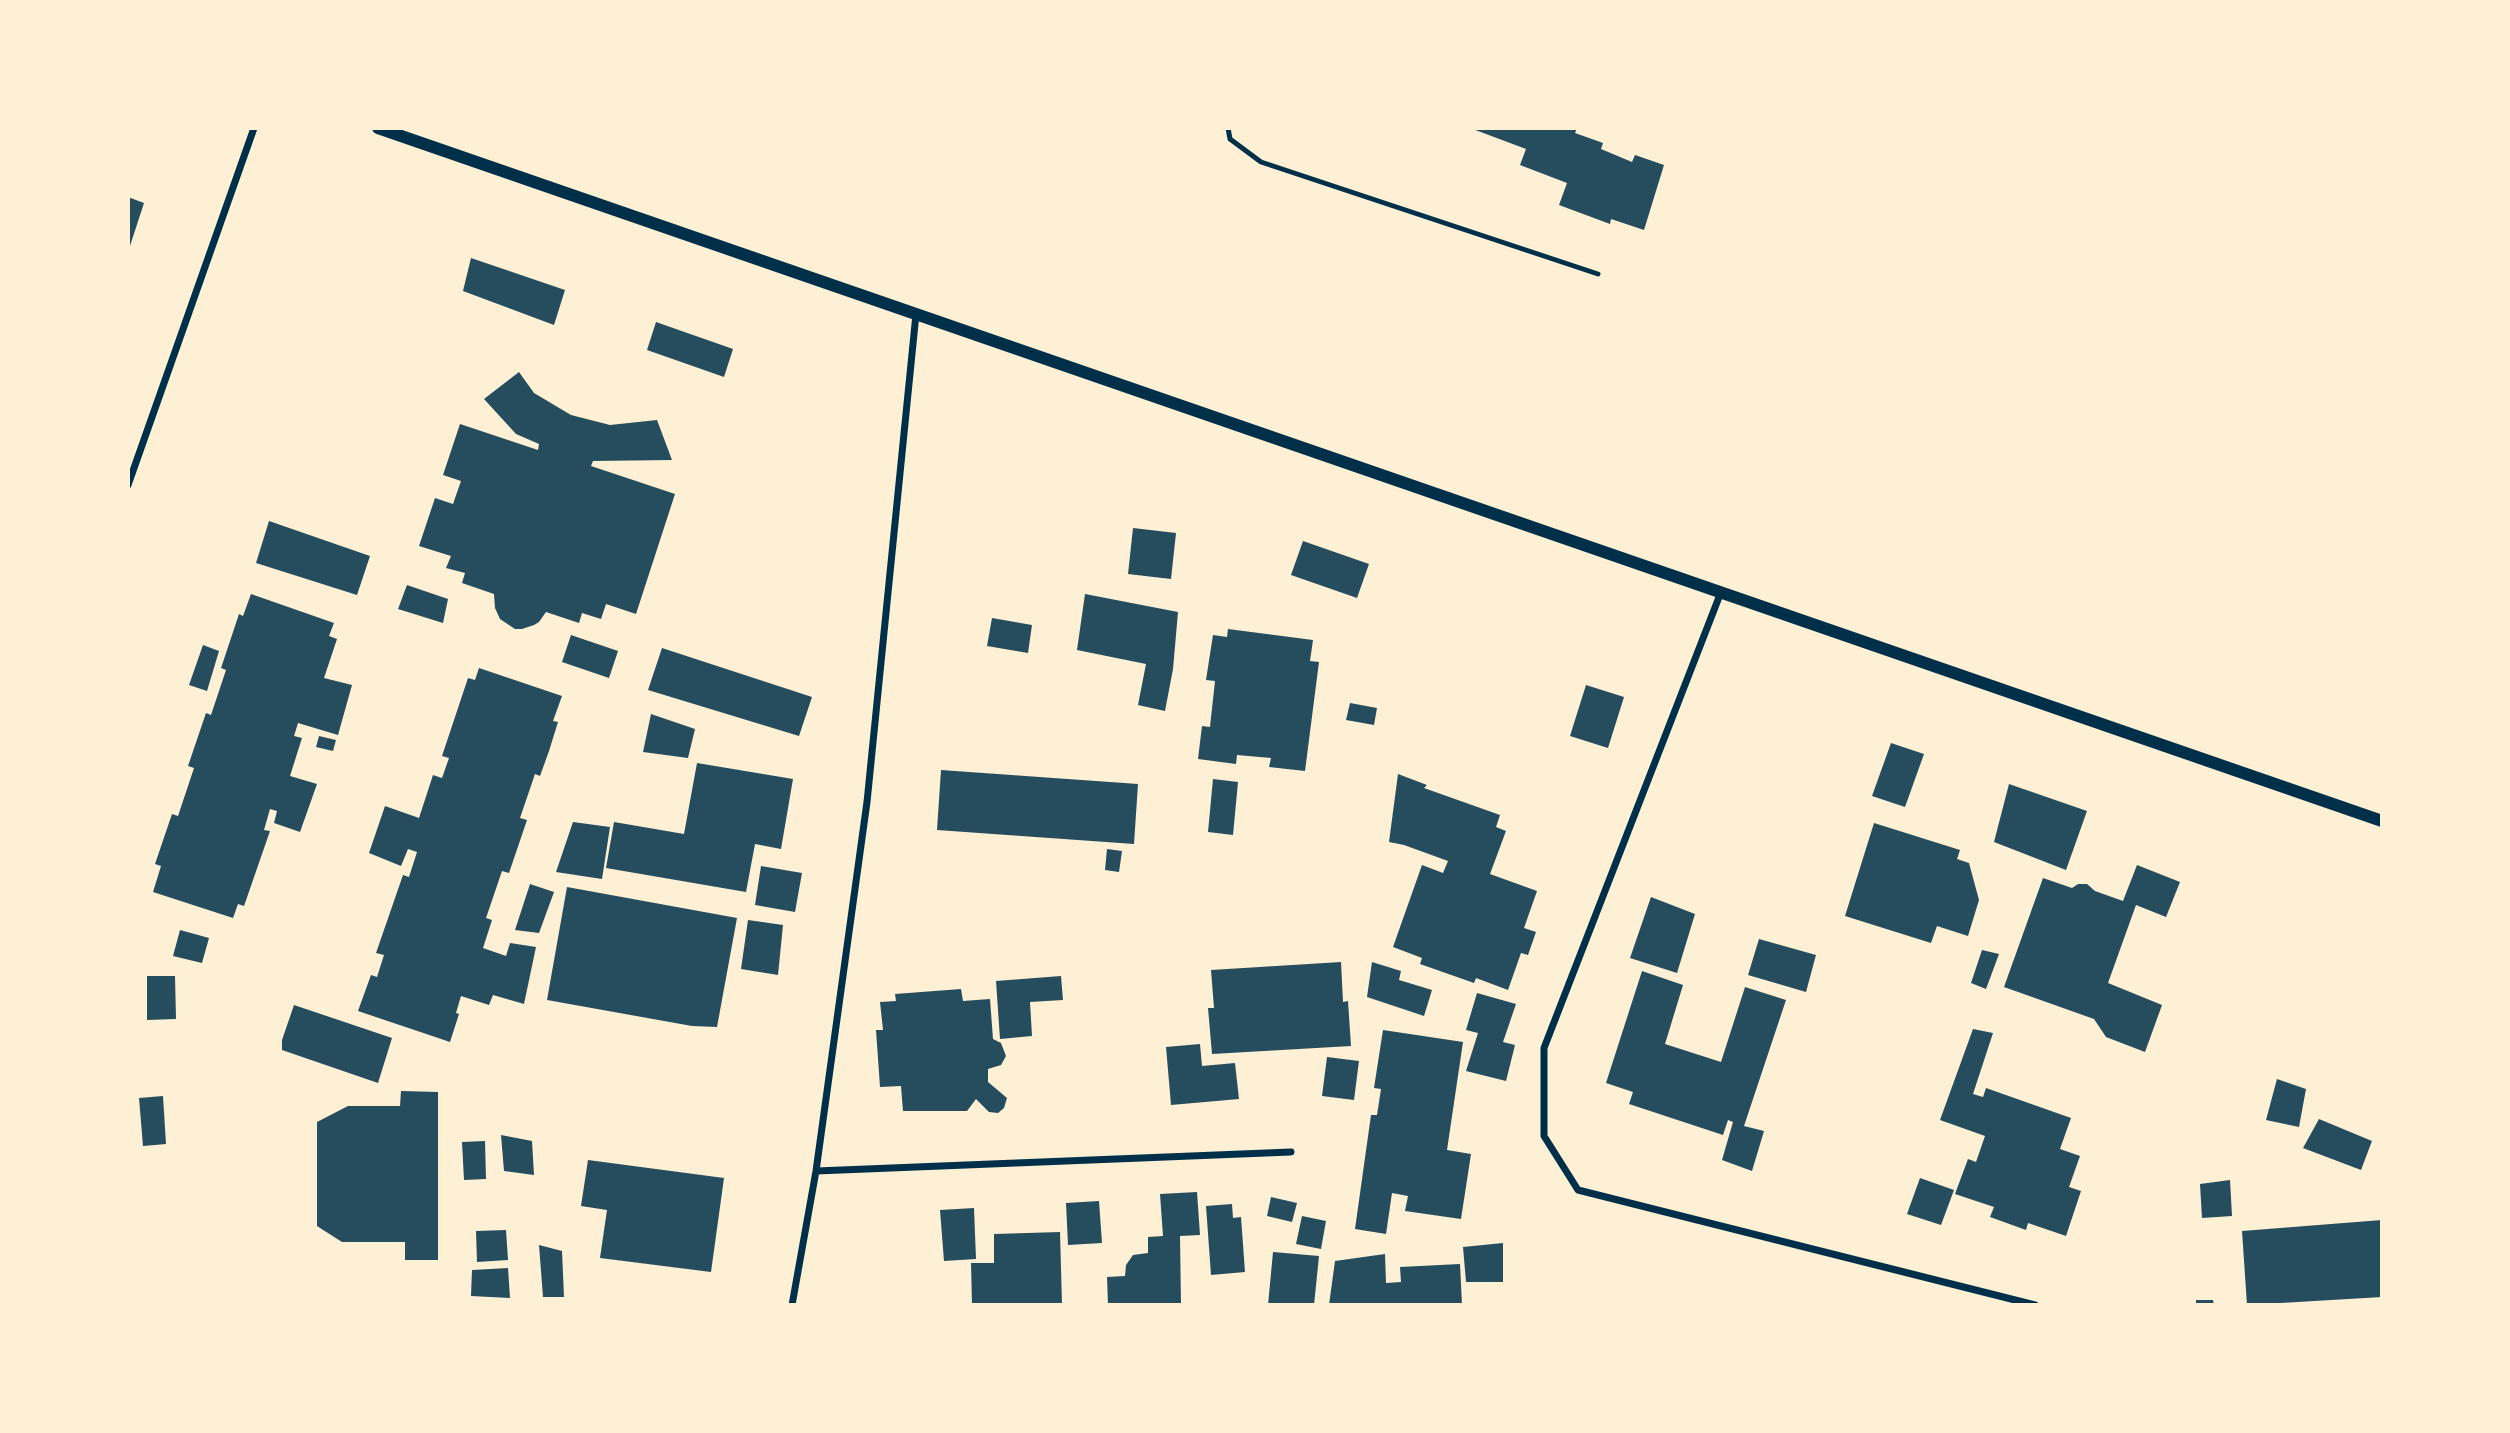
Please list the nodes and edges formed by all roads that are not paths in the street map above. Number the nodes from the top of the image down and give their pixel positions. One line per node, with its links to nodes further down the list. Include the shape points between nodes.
1 (254, 128): 6 (street)
2 (378, 128): 5 (street)
3 (1228, 128): 4 (lane, via 1230,139 1261,162)
4 (1598, 274)
5 (916, 314): 7 (street); 10 (street, via 867,802)
6 (128, 485)
7 (1721, 592): 8 (street); 12 (street, via 1544,1048 1544,1136 1578,1190)
8 (2382, 821)
9 (1291, 1152): 10 (street)
10 (816, 1171): 11 (street)
11 (792, 1305)
12 (2035, 1305)

